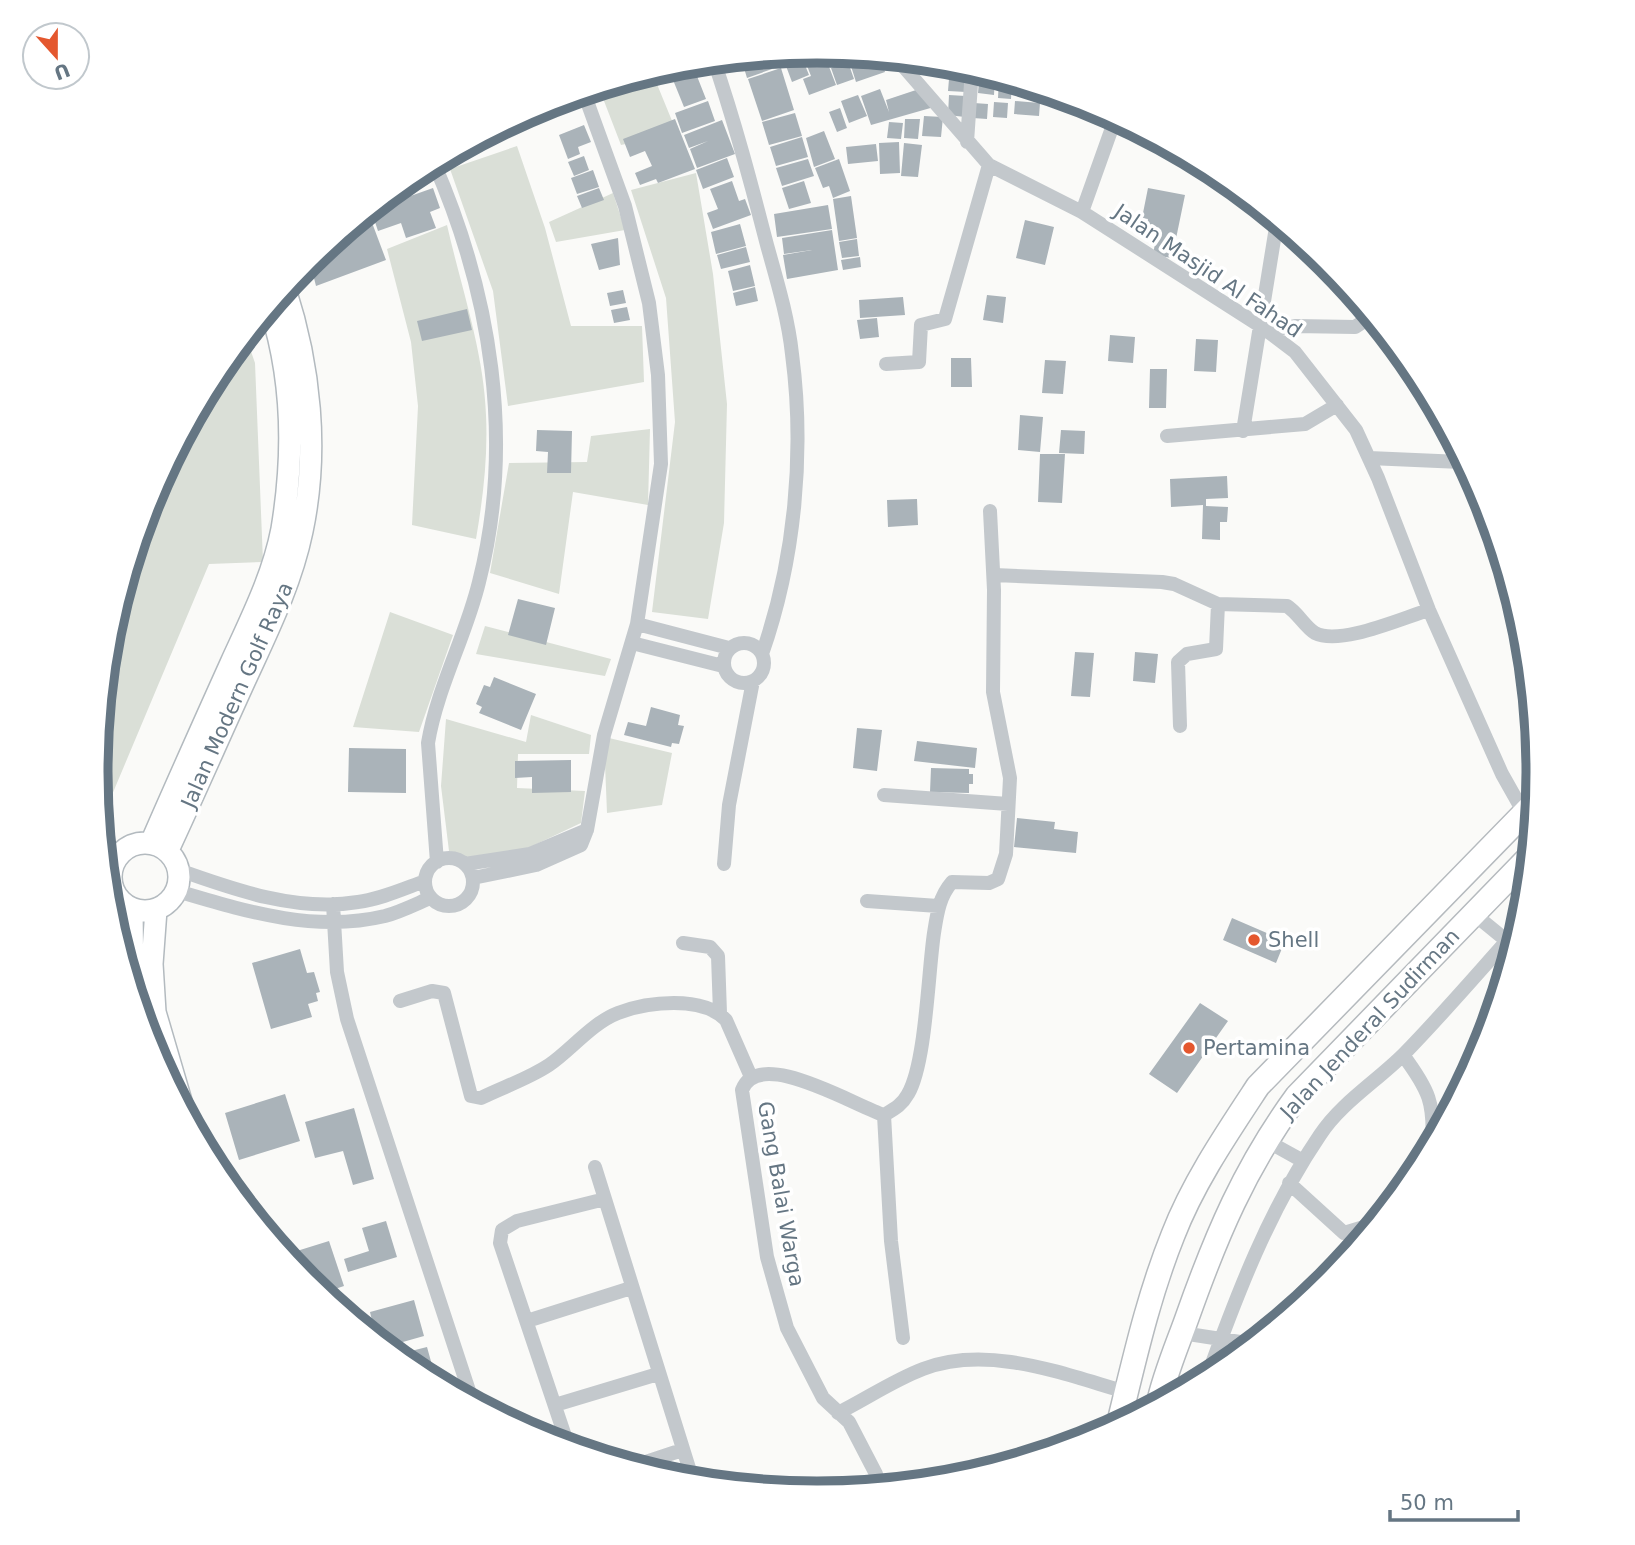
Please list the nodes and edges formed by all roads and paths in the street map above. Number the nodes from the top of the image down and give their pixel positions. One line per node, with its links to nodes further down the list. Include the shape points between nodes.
1 (905, 69): 6 (street, Jalan Masjid Al Fahad)
2 (717, 70): 28 (street, via 781,297 795,379 792,526 785,571)
3 (971, 80): 6 (street)
4 (588, 102): 25 (street, via 632,229 649,303 658,375 661,464)
5 (1112, 127): 9 (street)
6 (967, 142): 7 (street, Jalan Masjid Al Fahad)
7 (989, 165): 9 (street, Jalan Masjid Al Fahad); 15 (street, via 945,320 920,324 918,363)
8 (439, 173): 39 (street, via 459,220 480,292 496,439 493,502 480,578 428,743)
9 (1082, 212): 14 (street, Jalan Masjid Al Fahad)
10 (1277, 232): 14 (street)
11 (289, 300): 37 (street, Jalan Modern Golf Raya, via 309,394 310,467 302,531 286,592)
12 (274, 318): 37 (street, Jalan Modern Golf Raya, via 288,397 289,467 282,530 267,584)
13 (1364, 321): 14 (street, via 1355,327)
14 (1265, 329): 16 (street, Jalan Masjid Al Fahad, via 1295,352); 17 (street)
15 (886, 364)
16 (1337, 405): 17 (street, via 1305,424); 19 (street, Jalan Masjid Al Fahad)
17 (1243, 431): 18 (street)
18 (1167, 436)
19 (1369, 458): 20 (street); 24 (street, Jalan Masjid Al Fahad)
20 (1455, 462)
21 (990, 511): 22 (street)
22 (994, 575): 23 (street, via 1162,582); 34 (street, via 993,692 1010,778)
23 (1218, 604): 24 (street, via 1287,606 1313,632 1327,636 1353,634); 31 (street, via 1216,649 1187,654 1178,662)
24 (1429, 610): 33 (street, Jalan Masjid Al Fahad, via 1502,774)
25 (637, 624): 26 (street); 27 (street)
26 (632, 643): 29 (street); 36 (street, via 604,735)
27 (729, 648): 28 (street, via 747,642); 29 (street)
28 (762, 653): 30 (street, via 763,669)
29 (723, 666): 30 (street, via 735,681)
30 (753, 681): 41 (street, via 729,805)
31 (1180, 726)
32 (884, 795): 34 (street)
33 (1526, 802)
34 (1009, 804): 50 (street, via 1006,854 998,879 952,883)
35 (1525, 812): 81 (main road, Jalan Jenderal Sudirman, via 1258,1086 1223,1139 1174,1233 1144,1317)
36 (587, 830): 40 (street, via 530,854); 43 (street, via 581,845 536,865)
37 (159, 847): 38 (street, via 135,844); 45 (street)
38 (114, 860)
39 (437, 862): 40 (street, via 446,858); 44 (street)
40 (465, 864): 43 (street)
41 (724, 864)
42 (1521, 865): 53 (main road, Jalan Jenderal Sudirman)
43 (473, 878): 46 (street, via 470,895 455,906 437,904)
44 (425, 880): 46 (street); 49 (street, via 381,897)
45 (178, 881): 49 (street, via 298,903); 52 (street, via 164,907); 54 (street, via 243,910)
46 (430, 898): 54 (street, via 387,915)
47 (120, 901): 51 (street)
48 (867, 901): 50 (street)
49 (333, 904): 54 (street)
50 (938, 906): 65 (street, via 917,1073 900,1105)
51 (132, 910): 52 (street); 58 (street)
52 (156, 910): 62 (street, via 155,1012)
53 (1474, 914): 55 (street); 66 (main road, Jalan Jenderal Sudirman, via 1297,1097)
54 (333, 924): 80 (street, via 347,1019)
55 (1507, 941)
56 (1506, 942): 61 (street)
57 (683, 943): 60 (street, via 710,947 718,956)
58 (133, 958)
59 (400, 1001): 60 (street, via 432,991 444,993 471,1096 481,1098 548,1066 616,1013 655,1004 688,1004)
60 (720, 1013): 63 (street)
61 (1403, 1055): 64 (street); 67 (street, via 1335,1116)
62 (169, 1059)
63 (751, 1077): 65 (street, Gang Balai Warga, via 797,1077); 84 (street, Gang Balai Warga, via 741,1090 741,1103 767,1257 787,1328 823,1398)
64 (1440, 1113)
65 (884, 1115): 75 (street, via 891,1241)
66 (1265, 1140): 67 (street); 74 (main road, Jalan Jenderal Sudirman, via 1218,1234)
67 (1303, 1161): 69 (street)
68 (595, 1167): 70 (street)
69 (1289, 1183): 71 (street, via 1345,1233); 76 (street)
70 (605, 1199): 72 (street); 73 (street, via 517,1221 502,1230 500,1243)
71 (1361, 1228)
72 (631, 1288): 73 (street); 79 (street)
73 (527, 1321): 83 (street)
74 (1182, 1333): 76 (street); 82 (main road, Jalan Jenderal Sudirman)
75 (903, 1338)
76 (1220, 1339): 77 (street); 78 (street)
77 (1239, 1342)
78 (1212, 1362)
79 (658, 1374): 83 (street); 87 (street)
80 (469, 1390)
81 (1126, 1392): 84 (street, via 981,1357 924,1368); 85 (main road, Jalan Jenderal Sudirman)
82 (1162, 1392)
83 (555, 1405): 86 (street)
84 (838, 1413): 90 (street, Gang Balai Warga, via 849,1422)
85 (1121, 1414)
86 (565, 1435)
87 (682, 1450): 88 (street); 89 (street)
88 (647, 1461)
89 (689, 1468)
90 (876, 1479)

